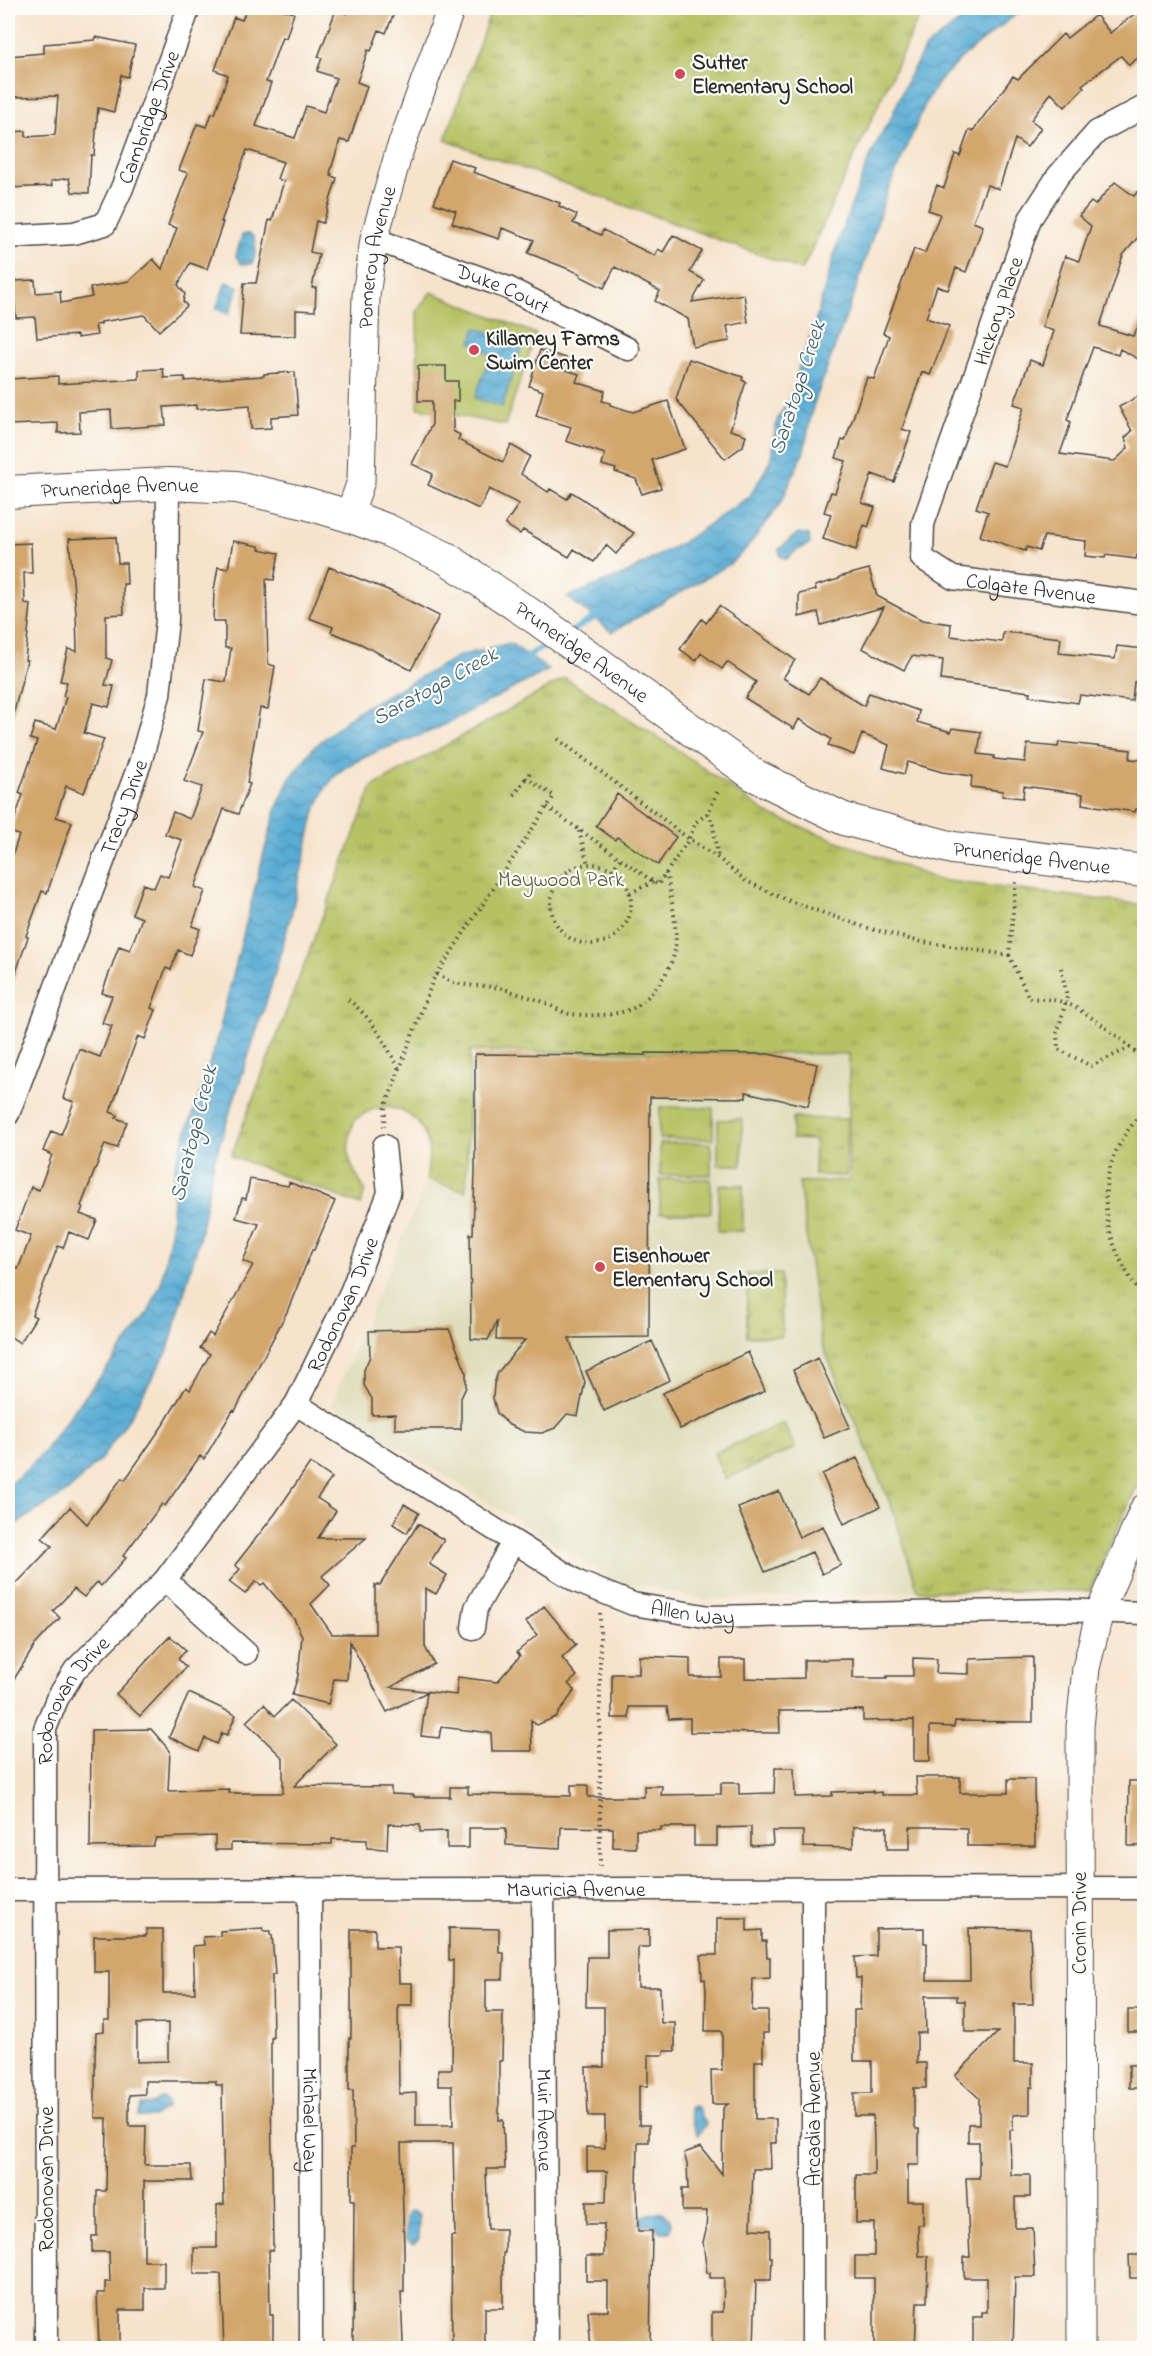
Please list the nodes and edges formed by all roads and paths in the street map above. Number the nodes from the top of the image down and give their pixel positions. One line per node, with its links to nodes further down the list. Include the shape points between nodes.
1 (189, 8): 4 (street, Cambridge Drive, via 105,224 74,232)
2 (451, 8): 5 (street, Pomeroy Avenue, via 399,152)
3 (1144, 107): 10 (street, Hickory Place, via 1097,132 1058,176 1030,219 923,524)
4 (8, 237)
5 (374, 240): 6 (street, Duke Court, via 508,288); 9 (street, Pomeroy Avenue, via 366,296 361,481)
6 (628, 349)
7 (168, 484): 8 (main road, Pruneridge Avenue); 9 (main road, Pruneridge Avenue, via 237,487); 39 (street, Tracy Drive, via 167,620 159,695 140,763)
8 (8, 492)
9 (349, 516): 21 (main road, Pruneridge Avenue, via 446,558 754,774 844,819 953,848)
10 (922, 558): 11 (street, Colgate Avenue, via 953,578)
11 (1144, 603)
12 (558, 739): 20 (path)
13 (532, 768): 14 (path)
14 (526, 778): 16 (path); 17 (path, via 554,796)
15 (719, 788): 18 (path)
16 (514, 795)
17 (547, 807): 19 (path); 32 (path)
18 (708, 813): 20 (path, via 696,822); 22 (path, via 714,825)
19 (579, 830): 23 (path); 24 (path)
20 (689, 839): 22 (path); 27 (path)
21 (1019, 857): 26 (main road, Pruneridge Avenue); 30 (path)
22 (718, 858): 30 (path, via 746,881 784,899 864,927 917,941)
23 (620, 859): 25 (path); 28 (path)
24 (588, 864): 25 (path); 29 (path, via 568,871 553,891 553,916 568,937 592,944 618,934 631,911)
25 (612, 870): 29 (path, via 627,884)
26 (1144, 871)
27 (666, 873): 28 (path, via 658,885); 32 (path, via 675,950 667,974 631,1009 594,1016 567,1014 503,989 450,983)
28 (653, 882): 29 (path)
29 (630, 893)
30 (1009, 955): 34 (path, via 1029,998)
31 (1061, 968): 34 (path)
32 (437, 974): 37 (path)
33 (348, 1000): 37 (path, via 370,1019)
34 (1066, 1003): 35 (path); 35 (path, via 1057,1034 1058,1049 1091,1066)
35 (1131, 1047): 36 (path)
36 (1144, 1062)
37 (399, 1070): 40 (path, via 385,1108)
38 (1144, 1112): 41 (path, via 1118,1149 1106,1194 1107,1218 1119,1259)
39 (8, 1114)
40 (384, 1146): 42 (street, Rodonovan Drive, via 389,1193 352,1290)
41 (1144, 1298)
42 (296, 1404): 44 (street, Allen Way); 45 (street, Rodonovan Drive)
43 (1144, 1508): 46 (street, Cronin Drive)
44 (513, 1542): 46 (street, Allen Way, via 579,1582 633,1604 710,1617); 49 (street, via 476,1608)
45 (165, 1580): 50 (street); 55 (street, Rodonovan Drive, via 75,1670 45,1729)
46 (1100, 1611): 48 (street, Allen Way); 53 (street, Cronin Drive, via 1086,1668 1080,1727)
47 (600, 1612): 51 (path)
48 (1144, 1613)
49 (473, 1628)
50 (246, 1653)
51 (600, 1870)
52 (1144, 1888): 53 (street, Mauricia Avenue)
53 (1079, 1889): 58 (street, Mauricia Avenue); 63 (street, Cronin Drive)
54 (8, 1890): 55 (street, Mauricia Avenue)
55 (45, 1890): 56 (street, Mauricia Avenue); 59 (street, Rodonovan Drive)
56 (310, 1890): 57 (street, Mauricia Avenue); 60 (street, Michael Way)
57 (543, 1890): 58 (street, Mauricia Avenue); 61 (street, Muir Avenue)
58 (813, 1890): 62 (street, Arcadia Avenue)
59 (46, 2349)
60 (311, 2349)
61 (547, 2349)
62 (813, 2349)
63 (1082, 2349)

